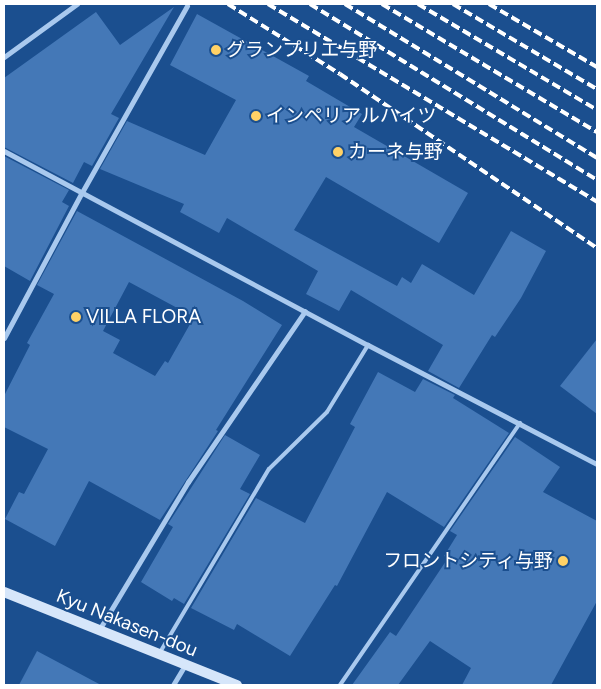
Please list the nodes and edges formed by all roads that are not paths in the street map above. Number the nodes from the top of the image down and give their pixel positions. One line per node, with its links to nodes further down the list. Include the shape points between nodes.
1 (77, 4): 3 (street)
2 (187, 6): 5 (street)
3 (4, 57)
4 (4, 151): 5 (street)
5 (81, 194): 6 (street); 7 (street)
6 (305, 311): 8 (street); 12 (street, via 188,482)
7 (4, 338)
8 (368, 345): 9 (street); 13 (lane, via 327,412 268,468)
9 (520, 423): 10 (street); 17 (lane)
10 (597, 464)
11 (4, 592): 12 (main road, Kyu Nakasen-dou)
12 (99, 630): 13 (main road, Kyu Nakasen-dou)
13 (159, 654): 14 (main road, Kyu Nakasen-dou)
14 (185, 665): 15 (street); 16 (main road, Kyu Nakasen-dou)
15 (173, 685)
16 (236, 685)
17 (340, 685)

